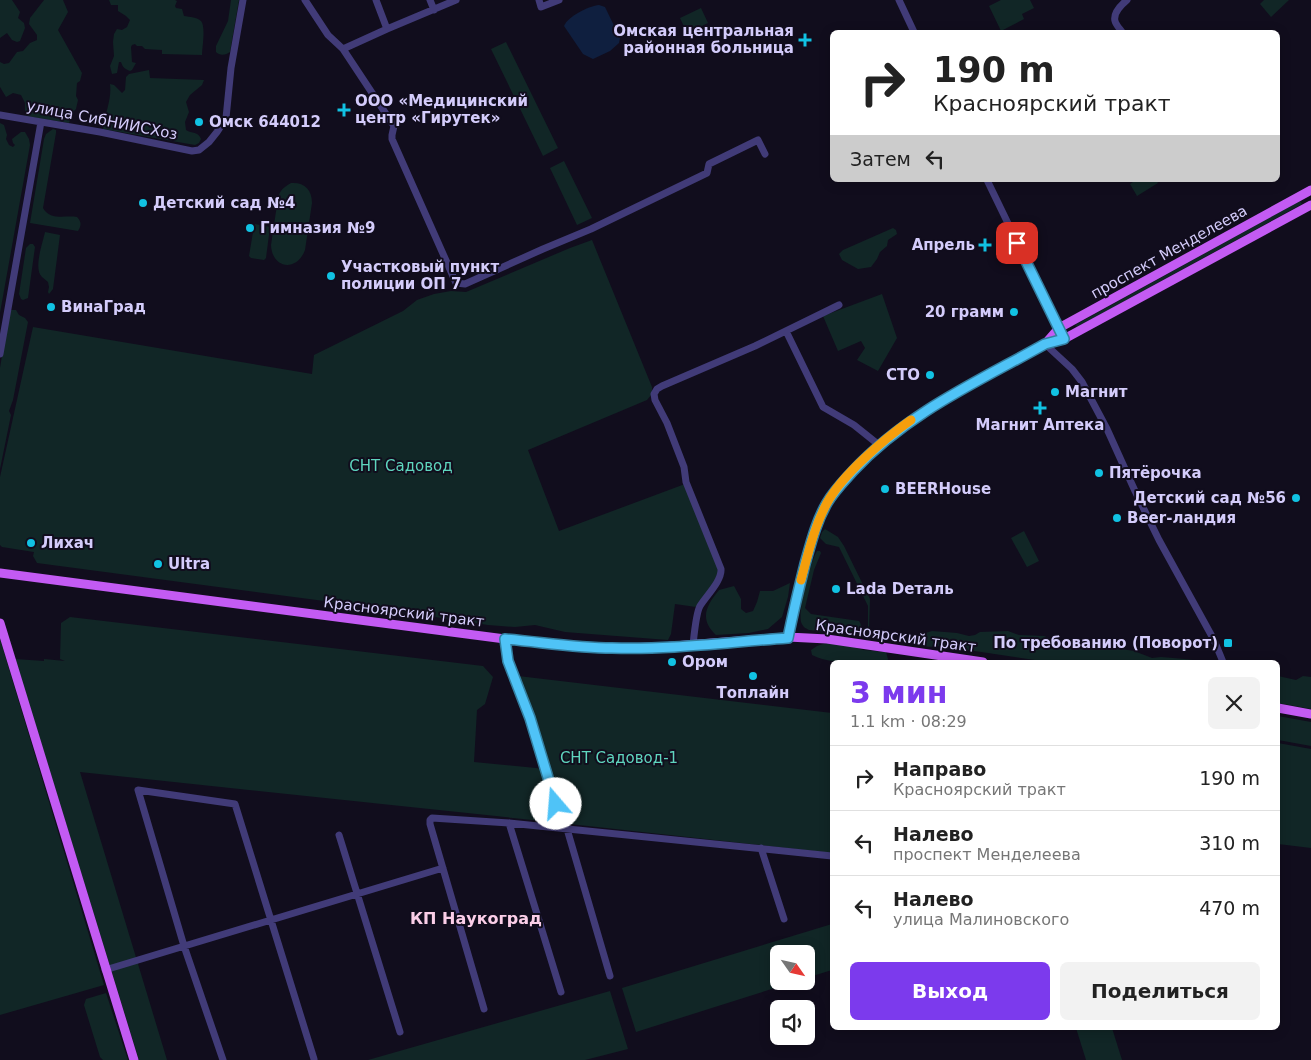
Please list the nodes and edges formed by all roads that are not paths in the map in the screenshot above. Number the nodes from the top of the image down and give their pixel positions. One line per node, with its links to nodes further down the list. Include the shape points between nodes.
1 (243, 0): 16 (street, улица СибНИИСХоз, via 226,118 199,150)
2 (305, 0): 14 (street, via 328,35)
3 (376, 0): 11 (street)
4 (430, 0): 10 (street)
5 (456, 0): 10 (street)
6 (558, 0): 9 (street)
7 (898, 0): 12 (street)
8 (1127, 0): 13 (street, via 1116,14 1115,21)
9 (540, 4)
10 (434, 10): 11 (street)
11 (387, 29): 14 (street)
12 (913, 30)
13 (1121, 30)
14 (343, 49): 17 (street, via 394,126 392,140 456,283 467,284 591,229 707,173 709,164 758,140)
15 (0, 115): 16 (street, улица СибНИИСХоз)
16 (41, 122): 26 (street)
17 (765, 154)
18 (987, 182): 22 (street)
19 (1311, 190): 22 (main road, проспект Менделеева)
20 (1311, 205): 24 (main road, проспект Менделеева)
21 (839, 305): 23 (street)
22 (1059, 328): 24 (street); 25 (main road, проспект Менделеева)
23 (786, 331): 27 (street, via 824,408 854,425); 32 (street, via 662,386 654,394 721,569 699,609)
24 (1064, 339): 25 (main road, проспект Менделеева)
25 (1045, 344): 27 (main road, проспект Менделеева, via 935,404); 34 (street, via 1082,382)
26 (0, 354)
27 (879, 445): 30 (main road, проспект Менделеева, via 841,483 817,523)
28 (0, 573): 31 (main road, Красноярский тракт)
29 (0, 623): 48 (main road)
30 (788, 638): 32 (main road, Красноярский тракт); 33 (main road, Красноярский тракт, via 826,639)
31 (505, 639): 32 (main road, Красноярский тракт, via 613,648); 37 (street, via 508,661 530,718)
32 (693, 645)
33 (969, 660)
34 (1222, 660)
35 (1280, 708): 36 (main road)
36 (1311, 714)
37 (561, 820)
38 (509, 823): 39 (street); 43 (street, via 432,818 430,824); 50 (street)
39 (567, 829): 41 (street); 49 (street)
40 (339, 835): 44 (street)
41 (760, 848): 42 (street); 45 (street)
42 (830, 856)
43 (443, 868): 44 (street); 51 (street)
44 (357, 895): 46 (street); 52 (street)
45 (784, 919)
46 (270, 920): 47 (street); 47 (street, via 235,804 138,790); 53 (street)
47 (184, 946): 48 (street); 55 (street)
48 (106, 970): 54 (main road)
49 (610, 976)
50 (561, 992)
51 (484, 1009)
52 (400, 1032)
53 (314, 1059)
54 (134, 1060)
55 (223, 1060)

